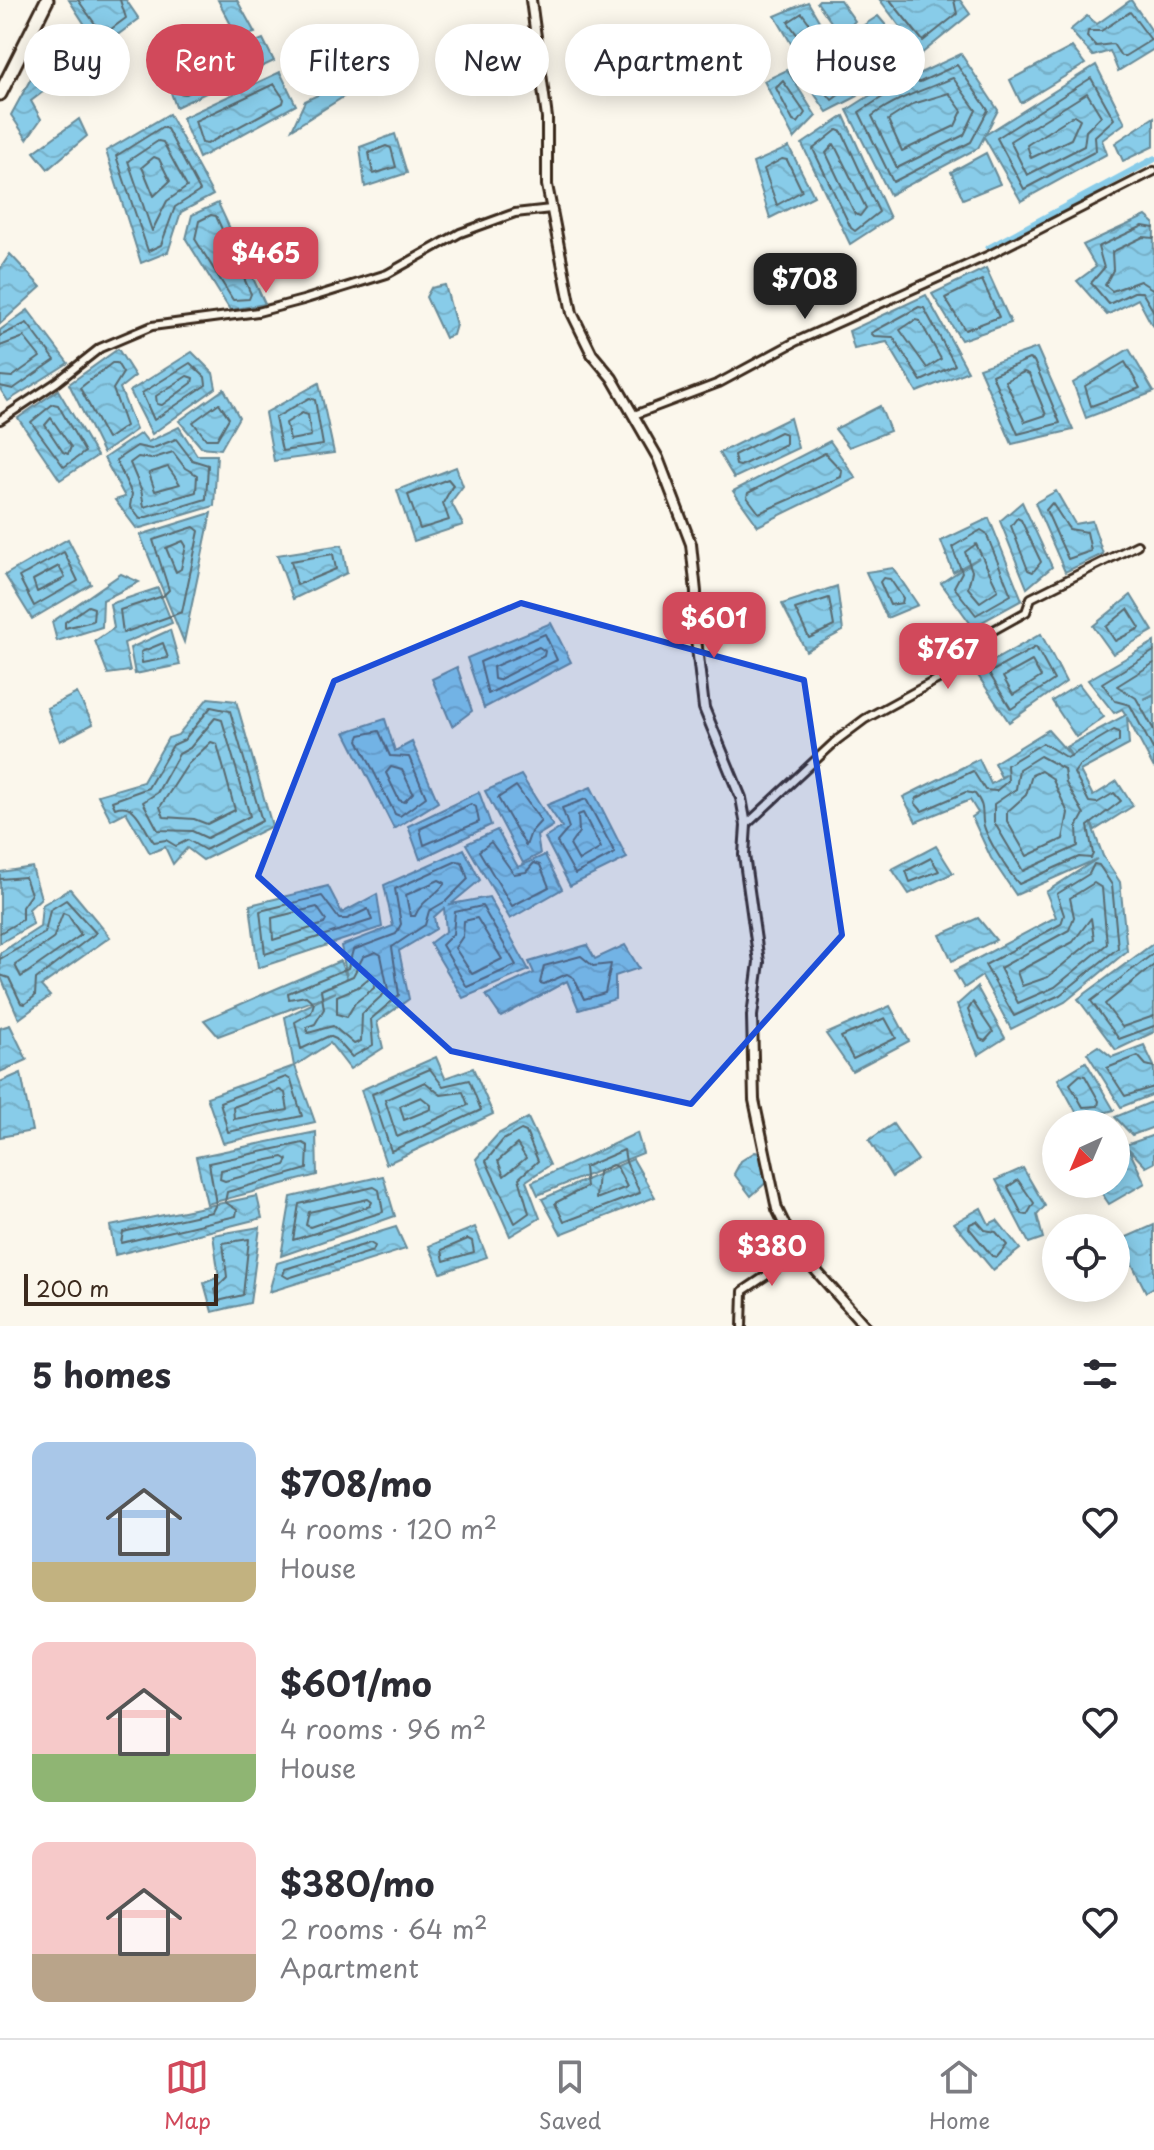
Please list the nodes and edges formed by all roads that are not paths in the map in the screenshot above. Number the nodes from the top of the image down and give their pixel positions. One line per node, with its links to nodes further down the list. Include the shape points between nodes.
1 (47, 0): 3 (highway)
2 (531, 0): 5 (street, via 547,118)
3 (0, 94)
4 (1154, 171): 6 (street, via 719,383)
5 (551, 209): 6 (street, via 572,313 592,354); 7 (street, via 515,213 460,233 387,274 303,300 258,312 152,326 100,348)
6 (634, 415): 9 (street, via 691,544 704,708 741,798)
7 (0, 420)
8 (1137, 545): 9 (street, via 1031,598 1026,612 965,646 942,677 837,740)
9 (746, 825): 10 (street, via 744,855 759,962 751,1039 756,1118 777,1209)
10 (800, 1253): 11 (street, via 743,1291); 12 (street)
11 (742, 1326)
12 (865, 1326)

